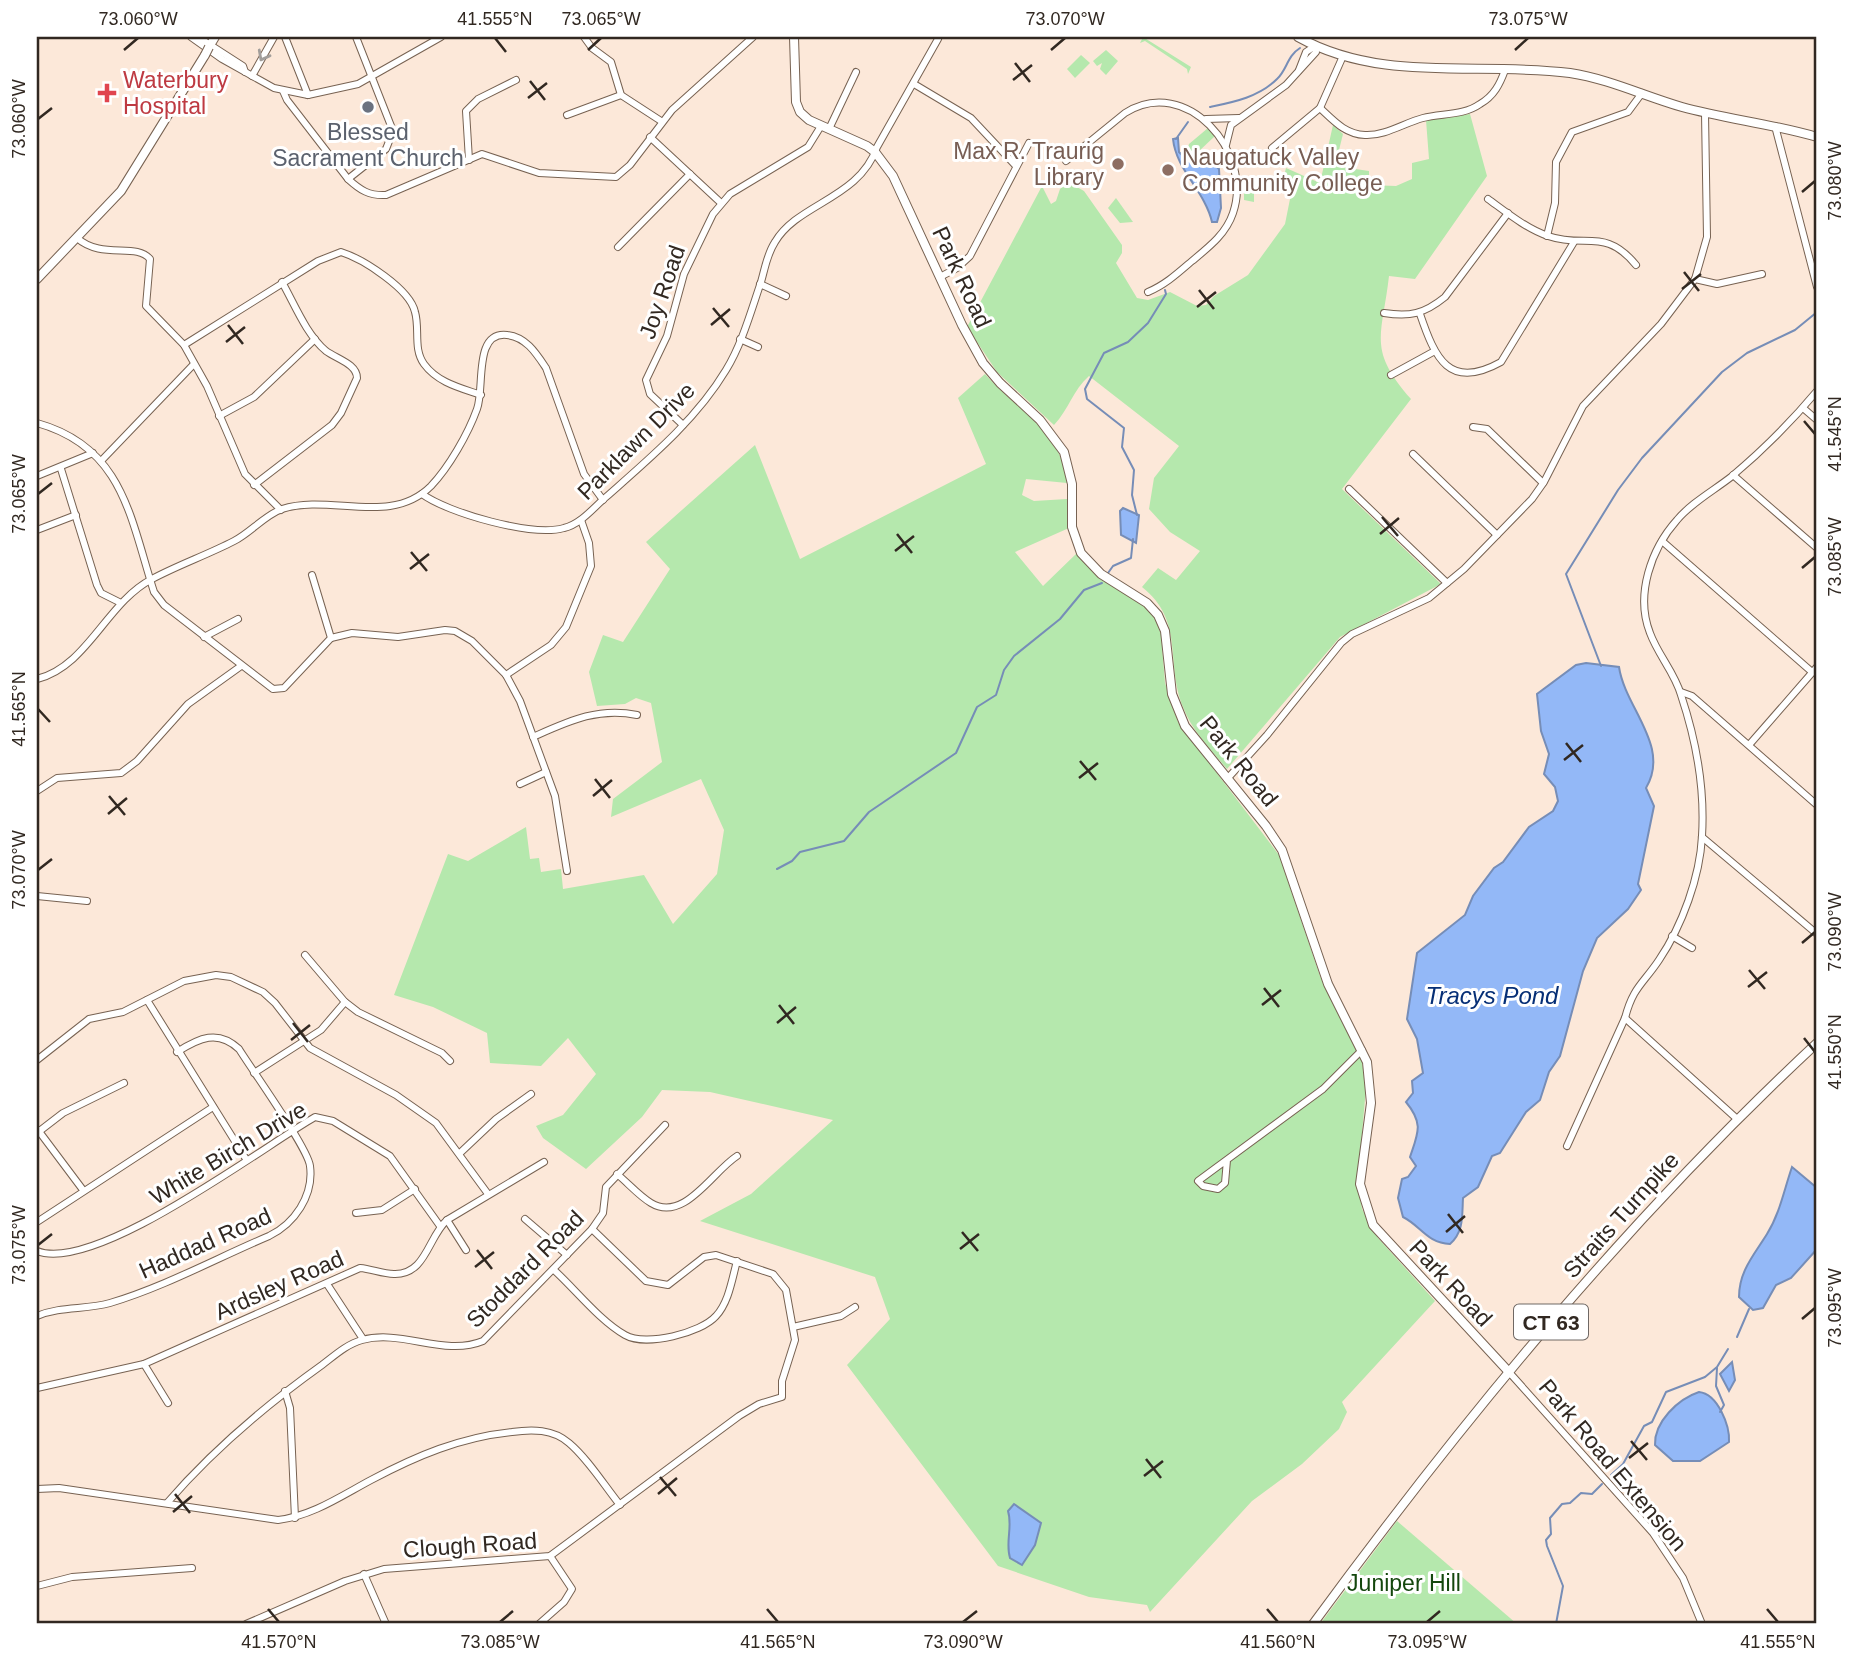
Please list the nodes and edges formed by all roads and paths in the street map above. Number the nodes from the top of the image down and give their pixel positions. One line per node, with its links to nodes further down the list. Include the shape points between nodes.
1 (191, 37): 18 (street)
2 (198, 37): 14 (street)
3 (215, 37): 14 (main road)
4 (274, 37): 18 (street, one-way to 18)
5 (285, 37): 24 (street)
6 (356, 37): 19 (street)
7 (584, 37): 25 (street, via 611,62)
8 (753, 37): 31 (street)
9 (1298, 37): 13 (main road)
10 (437, 38): 19 (street)
11 (795, 38): 33 (main road, Park Road, via 797,108 804,117)
12 (938, 39): 21 (street, Parklawn Drive)
13 (1315, 46): 15 (main road); 29 (street, via 1314,56 1274,96)
14 (208, 49): 18 (street, via 243,66); 49 (main road, via 121,191)
15 (1343, 56): 16 (main road, via 1401,68); 26 (street)
16 (1506, 70): 23 (main road, via 1583,75); 26 (street, via 1480,105 1381,133 1348,131)
17 (856, 72): 33 (street, Joy Road)
18 (248, 74): 22 (street)
19 (373, 77): 24 (street, via 337,91); 44 (street, via 391,121 391,141 375,160)
20 (516, 80): 40 (street, via 478,99 466,111)
21 (914, 84): 39 (street, Parklawn Drive); 42 (street, via 971,118)
22 (283, 91): 24 (street); 44 (street)
23 (1642, 93): 27 (main road); 48 (street, via 1628,113 1572,132 1556,162 1555,202)
24 (308, 95)
25 (621, 95): 28 (street); 31 (street)
26 (1320, 108): 38 (street)
27 (1705, 113): 32 (main road); 57 (street, via 1707,237)
28 (567, 115)
29 (1239, 118): 30 (street); 37 (street, via 1227,134)
30 (1204, 119): 37 (street); 41 (street, via 1172,104 1136,107)
31 (661, 121): 35 (street)
32 (1776, 126): 34 (main road); 52 (street)
33 (825, 127): 39 (main road, Park Road); 46 (street, Joy Road, via 800,153)
34 (1817, 136)
35 (650, 137): 40 (street, via 616,177 539,173 491,154); 43 (street)
36 (1029, 143): 42 (street)
37 (1226, 146): 61 (street, via 1237,185 1228,225 1211,246 1165,284)
38 (1272, 148)
39 (875, 152): 55 (main road, Park Road, via 893,176); 59 (street, Parklawn Drive, via 874,159 840,194 783,231)
40 (469, 160): 44 (street, via 386,195 367,193)
41 (1066, 161)
42 (1016, 166): 55 (street, via 970,256)
43 (690, 174): 46 (street); 51 (street)
44 (348, 179)
45 (1488, 199): 47 (street)
46 (721, 203): 78 (street, Joy Road, via 690,258 667,336 646,380 650,394)
47 (1508, 213): 48 (street); 64 (street, via 1445,297)
48 (1547, 236): 50 (street)
49 (77, 238): 56 (main road); 67 (street, via 95,250 145,253 151,268 146,306)
50 (1574, 242): 53 (street, via 1601,240 1624,250); 69 (street, via 1501,362 1480,373 1450,369)
51 (618, 247)
52 (1814, 262): 60 (street)
53 (1636, 265)
54 (1762, 274): 57 (street, via 1717,284)
55 (940, 276): 114 (main road, Park Road, via 983,362 1060,444 1070,470 1072,527 1081,553 1101,574 1158,615 1166,631 1170,685 1179,713 1194,741)
56 (37, 279)
57 (1695, 279): 86 (street, via 1661,324 1583,406)
58 (282, 282): 65 (street); 67 (street); 73 (street, via 326,257 346,254 411,300 418,352 428,370)
59 (760, 284): 62 (street); 66 (street, Parklawn Drive)
60 (1817, 287)
61 (1148, 292)
62 (786, 296)
63 (1384, 313): 64 (street)
64 (1420, 314): 69 (street)
65 (315, 339): 75 (street, via 254,397); 87 (street, via 357,372 341,413 332,425)
66 (740, 340): 68 (street); 78 (street, Parklawn Drive, via 726,370)
67 (184, 345): 70 (street)
68 (758, 347)
69 (1433, 352): 71 (street)
70 (194, 365): 75 (street); 82 (street)
71 (1391, 375)
72 (1817, 391): 74 (street)
73 (481, 395): 89 (street, via 450,460); 90 (street, via 483,349 488,341 503,334 526,343 546,368 584,474)
74 (1803, 408): 76 (street); 84 (street)
75 (219, 415): 87 (street)
76 (1817, 421)
77 (37, 423): 80 (street, via 72,434)
78 (683, 425): 90 (street, Parklawn Drive)
79 (1473, 427): 86 (street, via 1487,429)
80 (93, 453): 82 (street); 83 (street)
81 (1413, 454): 95 (street)
82 (101, 461): 99 (street, via 118,484)
83 (61, 469): 85 (street); 92 (street)
84 (1733, 475): 96 (street, via 1677,519); 97 (street)
85 (37, 476)
86 (1544, 483): 95 (street)
87 (254, 485): 91 (street)
88 (1349, 489): 100 (street)
89 (422, 494): 91 (street, via 380,508 312,504); 93 (street, Parklawn Drive, via 445,508 534,530 564,528)
90 (603, 500): 93 (street, Parklawn Drive)
91 (281, 510): 99 (street, via 234,541)
92 (76, 515): 94 (street); 101 (street, via 101,593)
93 (581, 520): 107 (street, via 591,566 566,627 551,645)
94 (37, 530)
95 (1497, 535): 100 (street)
96 (1662, 541): 106 (street); 109 (street, via 1646,576 1645,609 1650,632)
97 (1817, 548)
98 (312, 575): 104 (street)
99 (150, 580): 101 (street); 103 (street, via 164,605)
100 (1447, 583): 114 (street, via 1340,643)
101 (121, 603): 108 (street, via 67,663)
102 (237, 618): 103 (street)
103 (204, 637): 105 (street)
104 (331, 638): 105 (street, via 279,691); 107 (street, via 352,633 398,637 454,631 472,641)
105 (241, 666): 116 (street, via 188,704 121,773 57,778)
106 (1815, 669): 112 (street)
107 (506, 675): 111 (street)
108 (37, 679)
109 (1681, 692): 112 (street, via 1692,696); 118 (street, via 1701,776)
110 (637, 715): 111 (street, via 592,713)
111 (533, 737): 113 (street)
112 (1749, 745): 117 (street)
113 (546, 772): 115 (street); 119 (street, via 560,815)
114 (1227, 779): 131 (main road, Park Road, via 1282,850 1328,984)
115 (520, 783)
116 (37, 791)
117 (1817, 805)
118 (1702, 836): 122 (street); 123 (street, via 1696,876)
119 (567, 871)
120 (37, 896): 121 (street)
121 (87, 901)
122 (1817, 934)
123 (1672, 936): 124 (street); 128 (street, via 1659,961 1640,981)
124 (1692, 948)
125 (305, 955): 127 (street)
126 (147, 1000): 129 (street, via 184,981 231,977 263,992); 132 (street); 133 (street, via 123,1012 89,1019)
127 (345, 1002): 129 (street); 134 (street)
128 (1625, 1018): 139 (street); 143 (street)
129 (304, 1042): 135 (street); 144 (street, via 416,1108 436,1123)
130 (1817, 1043): 139 (main road, Straits Turnpike / CT 63)
131 (1362, 1050): 147 (street, via 1323,1090); 170 (main road, Park Road, via 1371,1080 1360,1184 1366,1212 1381,1237)
132 (177, 1052): 135 (street, Haddad Road, via 209,1036 223,1038 239,1049); 138 (street)
133 (37, 1060)
134 (450, 1061)
135 (254, 1073): 141 (street, Haddad Road)
136 (124, 1083): 142 (street)
137 (531, 1094): 144 (street)
138 (213, 1107): 146 (street); 151 (street, White Birch Drive)
139 (1736, 1118): 170 (main road, Straits Turnpike / CT 63)
140 (665, 1125): 149 (street, Stoddard Road)
141 (291, 1130): 146 (street, White Birch Drive); 150 (street, White Birch Drive, via 324,1117 390,1156); 166 (street, Haddad Road, via 311,1167 300,1209 284,1229 108,1304 53,1309)
142 (37, 1131): 151 (street)
143 (1567, 1146)
144 (460, 1153): 152 (street)
145 (737, 1156): 149 (street, via 684,1204 671,1208 651,1204)
146 (246, 1158): 160 (street, White Birch Drive, via 159,1215 109,1240 72,1251)
147 (1227, 1160): 147 (street, via 1226,1183 1218,1189 1198,1181)
148 (544, 1162): 152 (street, Ardsley Road)
149 (617, 1174): 158 (street, Stoddard Road, via 606,1187 603,1213)
150 (415, 1189): 153 (street, via 382,1210); 157 (street, White Birch Drive)
151 (83, 1190): 156 (street, White Birch Drive)
152 (488, 1194): 155 (street, Ardsley Road)
153 (356, 1213)
154 (525, 1219): 161 (street)
155 (447, 1220): 157 (street, Ardsley Road); 159 (street)
156 (37, 1222)
157 (440, 1226): 164 (street, Ardsley Road, via 427,1252 409,1270 390,1274 360,1268)
158 (592, 1229): 161 (street, Stoddard Road); 162 (street, via 654,1285 668,1285 704,1257)
159 (466, 1250)
160 (37, 1251)
161 (567, 1255): 163 (street, Stoddard Road)
162 (737, 1261): 163 (street, via 717,1315 659,1341 627,1336); 167 (street, via 780,1280)
163 (554, 1270): 168 (street, Stoddard Road, via 492,1334 474,1345)
164 (327, 1284): 168 (street); 169 (street, Ardsley Road)
165 (855, 1307): 167 (street)
166 (37, 1316)
167 (793, 1327): 176 (street, Clough Road, via 794,1349 782,1381 782,1397 739,1416)
168 (363, 1339): 172 (street)
169 (144, 1364): 171 (street, Ardsley Road); 173 (street)
170 (1508, 1371): 185 (main road, Straits Turnpike / CT 63); 186 (street, Park Road Extension, via 1658,1540 1683,1578)
171 (37, 1388)
172 (285, 1391): 175 (street); 177 (street, via 290,1408)
173 (168, 1402)
174 (37, 1489): 175 (street)
175 (167, 1503): 177 (street, via 244,1517)
176 (620, 1505): 177 (street, via 569,1443 556,1435 528,1430 476,1436 436,1450); 178 (street, Clough Road)
177 (295, 1518)
178 (550, 1556): 180 (street, Clough Road, via 399,1567); 184 (street, via 572,1590)
179 (192, 1568): 181 (street, via 72,1577)
180 (364, 1574): 182 (street, Clough Road); 183 (street)
181 (37, 1586)
182 (246, 1624)
183 (386, 1624)
184 (539, 1624)
185 (1313, 1624)
186 (1702, 1624)

